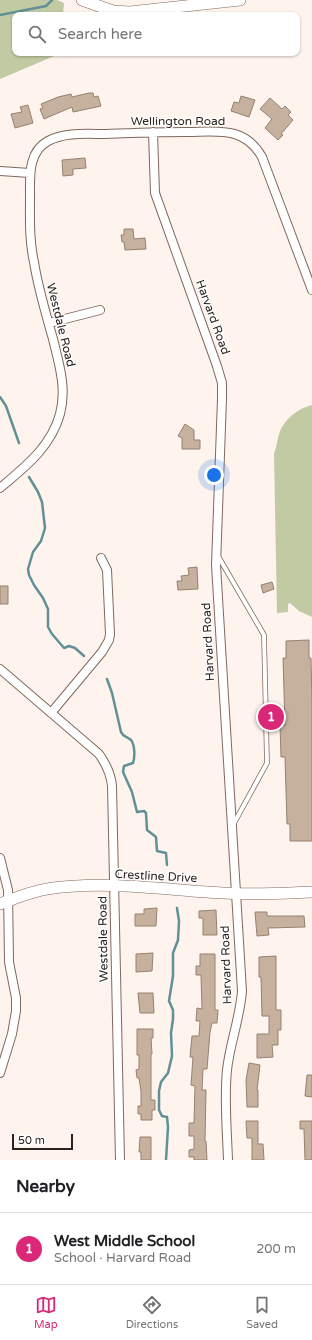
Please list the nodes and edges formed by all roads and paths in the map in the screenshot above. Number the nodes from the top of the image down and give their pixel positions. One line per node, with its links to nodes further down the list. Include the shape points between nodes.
1 (82, 0): 3 (street, via 113,11 130,12)
2 (240, 0): 3 (street)
3 (151, 5)
4 (153, 132): 5 (street, Wellington Road, via 63,135); 8 (street, Wellington Road, via 229,132 245,137 252,143 262,157); 12 (street, Harvard Road, via 155,192 222,383)
5 (40, 147): 7 (street, Westdale Road, via 33,157)
6 (0, 171): 7 (street)
7 (30, 173): 10 (street, Westdale Road, via 31,247)
8 (312, 290)
9 (100, 310): 10 (street)
10 (49, 323): 11 (street, Westdale Road, via 62,380 61,412 57,425 43,448)
11 (0, 488)
12 (216, 553): 16 (street, Harvard Road); 16 (lane, via 264,635 267,762)
13 (101, 558): 15 (street, via 108,570 109,640)
14 (0, 670): 15 (street, Westdale Road)
15 (51, 713): 18 (street, Westdale Road, via 99,754 108,768 111,777)
16 (231, 828): 20 (street, Harvard Road)
17 (0, 858): 21 (street, via 8,890)
18 (114, 887): 20 (street, Crestline Drive); 21 (street, Crestline Drive, via 46,890); 23 (street, Westdale Road)
19 (312, 892): 20 (street, Crestline Drive)
20 (236, 893): 24 (street, Harvard Road, via 242,991 227,1070)
21 (4, 902): 22 (street, via 16,1011)
22 (0, 1073)
23 (120, 1160)
24 (228, 1160)

